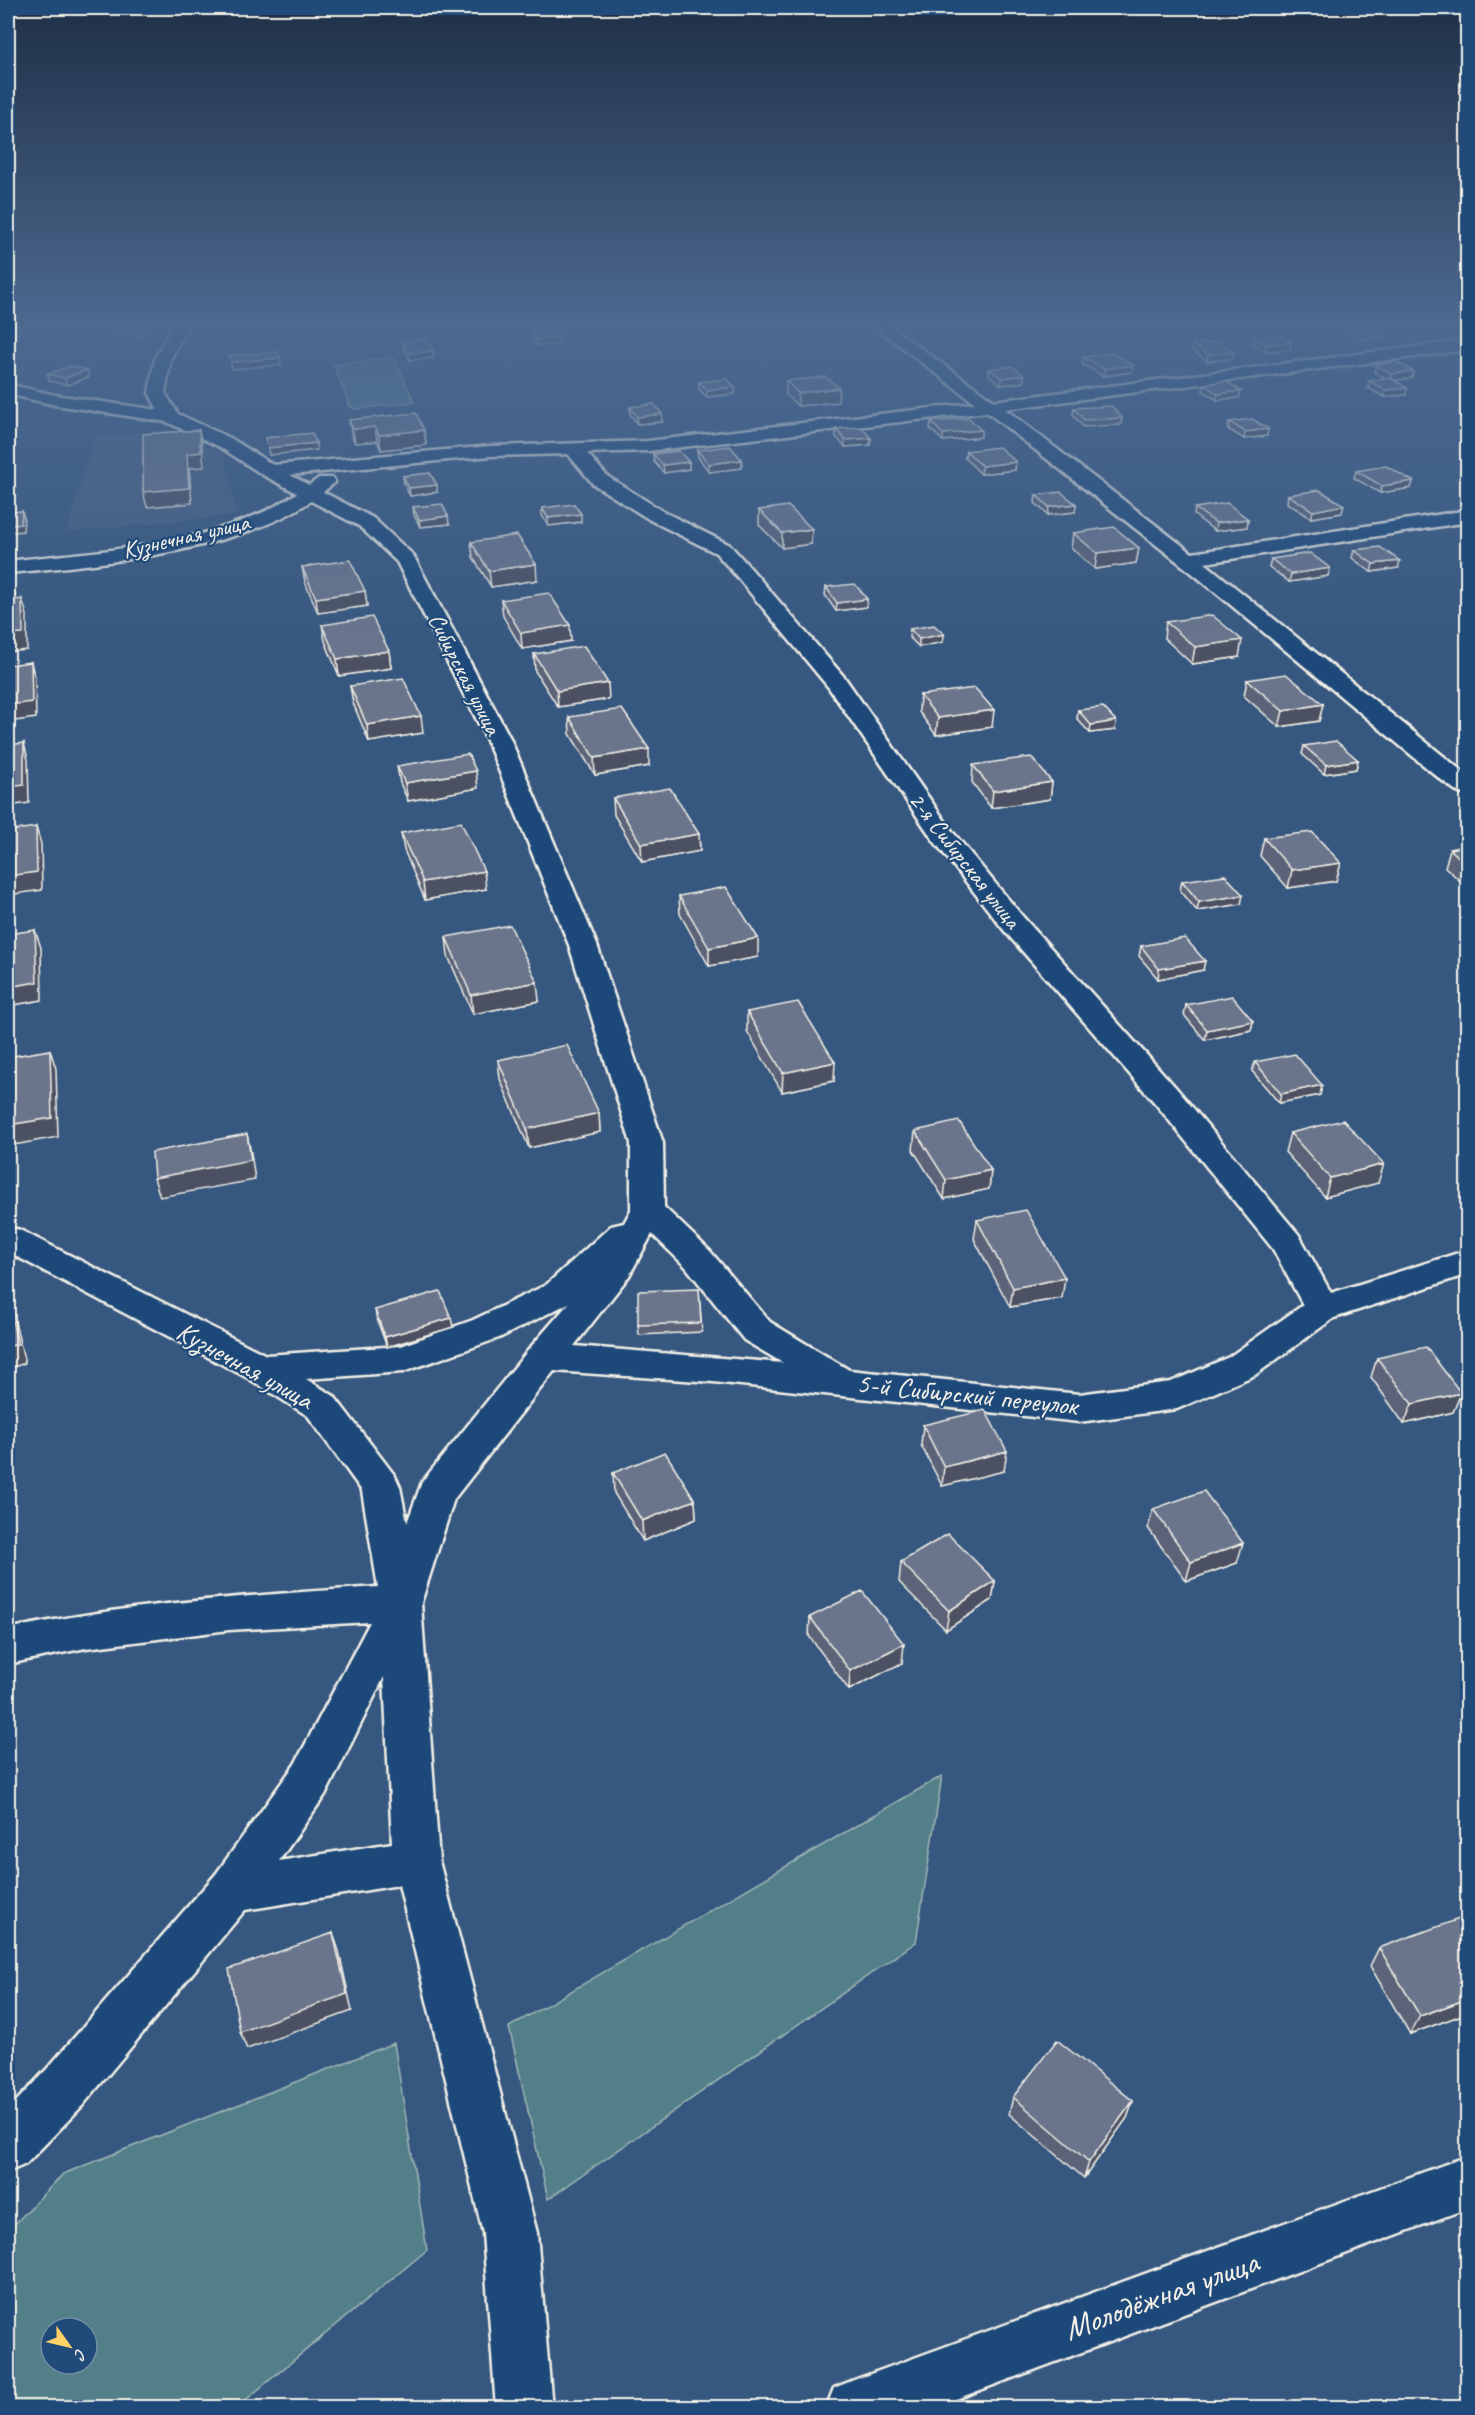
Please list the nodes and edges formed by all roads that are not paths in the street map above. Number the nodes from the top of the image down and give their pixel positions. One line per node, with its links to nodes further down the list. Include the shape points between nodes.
1 (213, 437): 6 (street, Сибирская улица)
2 (718, 437): 4 (street)
3 (1031, 437): 9 (street)
4 (574, 450): 5 (street, via 491,451); 15 (street, 2-я Сибирская улица, via 600,480 657,516 723,549 745,574 837,683 943,836 1287,1243)
5 (348, 464): 6 (street); 7 (street, Кузнечная улица)
6 (270, 471): 7 (street, Сибирская улица)
7 (312, 493): 10 (street, Кузнечная улица, via 283,511 221,532 166,545); 12 (street, Сибирская улица, via 366,522 406,559 498,738 583,945 647,1143)
8 (1467, 516): 9 (street)
9 (1186, 560): 11 (street)
10 (8, 567)
11 (1465, 784)
12 (648, 1210): 16 (street, via 617,1268); 17 (street, via 558,1294 486,1329 403,1359); 18 (street, via 698,1259 757,1331)
13 (8, 1238): 17 (street, Кузнечная улица)
14 (1467, 1262): 15 (street, 5-й Сибирский переулок)
15 (1322, 1308): 18 (street, 5-й Сибирский переулок, via 1242,1366 1177,1395 1079,1408)
16 (543, 1357): 18 (street, 5-й Сибирский переулок); 19 (street, via 436,1493)
17 (261, 1369): 19 (street, Кузнечная улица, via 321,1406 381,1487)
18 (843, 1381)
19 (401, 1603): 20 (street, via 229,1613 86,1631); 21 (street); 22 (street, via 311,1778)
20 (8, 1646)
21 (416, 1861): 22 (street); 25 (street, via 510,2233)
22 (232, 1890): 23 (street, via 65,2087)
23 (8, 2146)
24 (1467, 2182): 26 (street, Молодёжная улица)
25 (524, 2408)
26 (854, 2408)

